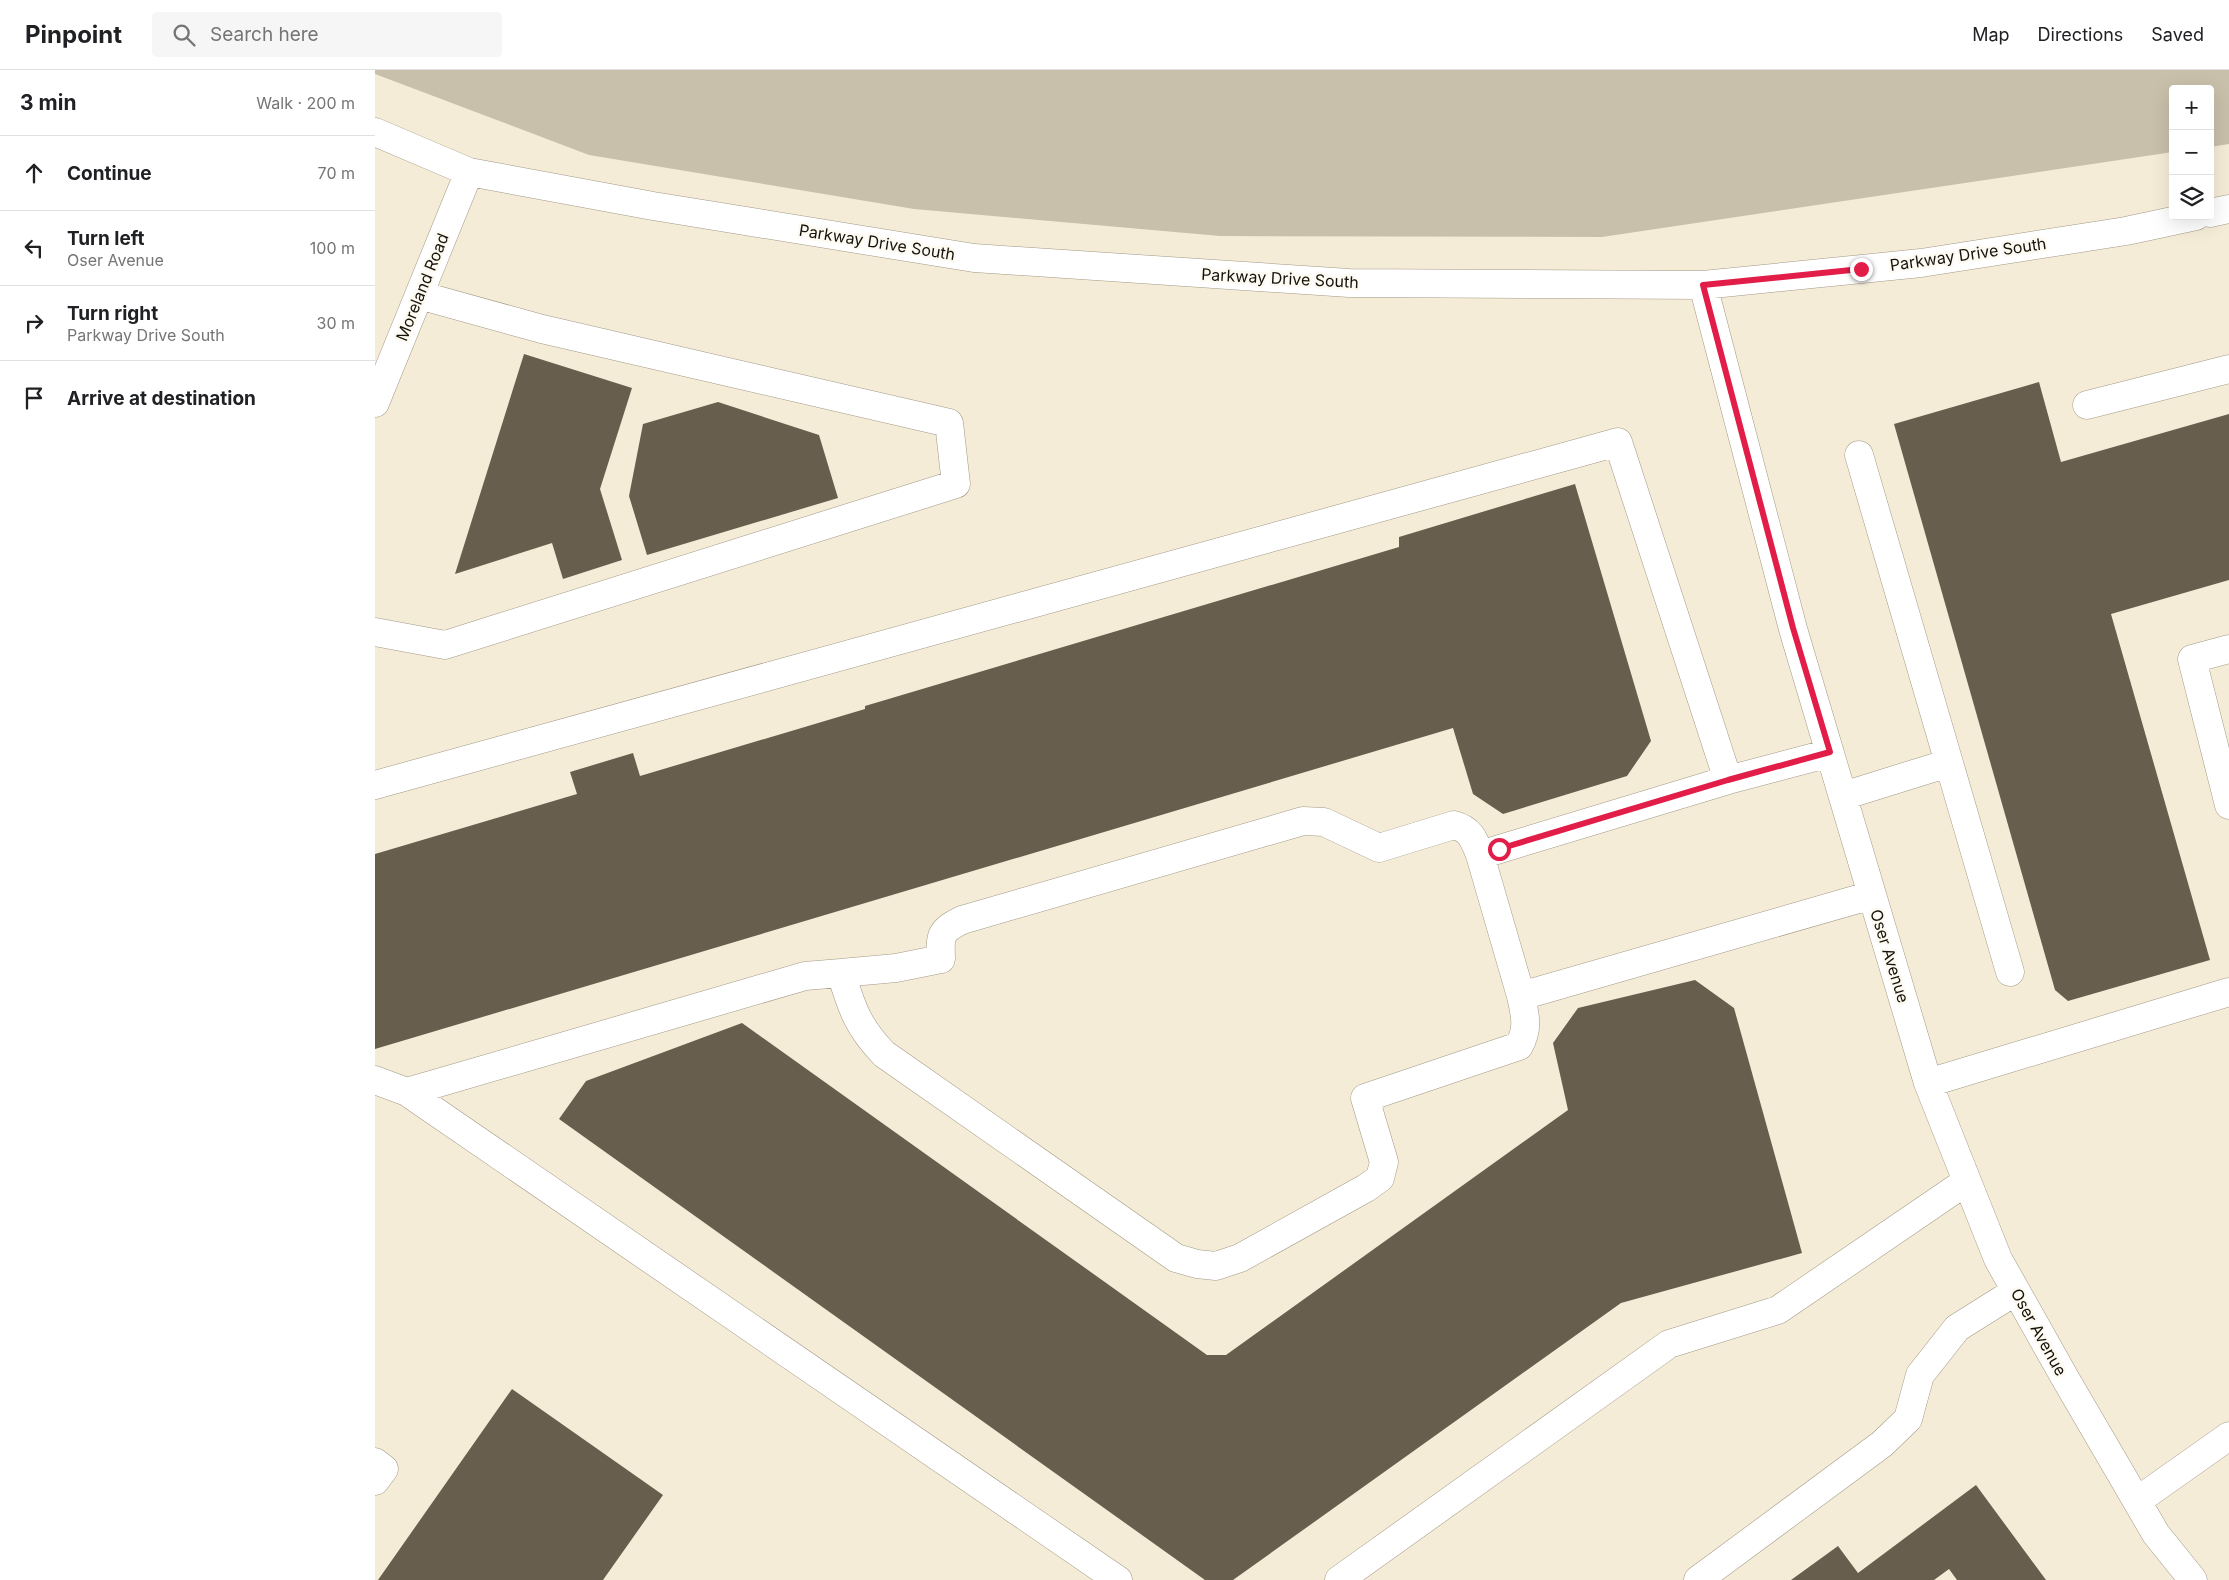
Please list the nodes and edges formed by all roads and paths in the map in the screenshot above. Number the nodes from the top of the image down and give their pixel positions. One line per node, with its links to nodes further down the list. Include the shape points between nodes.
1 (375, 132): 2 (street, Parkway Drive South)
2 (469, 172): 6 (street, Parkway Drive South, via 653,206 974,258 1349,283); 7 (street, Moreland Road)
3 (2229, 209): 4 (street)
4 (2214, 212)
5 (2177, 220): 6 (street, Parkway Drive South, via 1921,263)
6 (1703, 285): 14 (street, Oser Avenue, via 1793,628)
7 (419, 295): 9 (street, Moreland Road); 12 (street, via 542,329 949,423 956,484 445,644)
8 (2229, 369): 10 (street)
9 (377, 390)
10 (2087, 405)
11 (1859, 455): 15 (street)
12 (375, 632)
13 (2229, 649): 19 (street, via 2192,659)
14 (1830, 752): 16 (street); 18 (street, Oser Avenue)
15 (1949, 763): 18 (street); 22 (street)
16 (1728, 780): 17 (street, via 1618,442); 20 (street)
17 (375, 785)
18 (1843, 796): 21 (street, Oser Avenue)
19 (2229, 805)
20 (1480, 855): 23 (street, via 1472,835 1463,827 1453,825 1379,848 1323,822 1303,821 962,920 949,926 940,938 941,959 896,968); 25 (street)
21 (1872, 895): 25 (street); 27 (street, Oser Avenue)
22 (2010, 972)
23 (841, 973): 25 (street, via 852,1010 867,1036 884,1054 1176,1258 1216,1266 1240,1258 1380,1178 1384,1162 1365,1098 1519,1046 1527,1021); 28 (street, via 805,976)
24 (2229, 992): 27 (street)
25 (1521, 996)
26 (375, 1080): 28 (street)
27 (1928, 1083): 29 (street, Oser Avenue)
28 (407, 1092): 35 (street)
29 (1967, 1181): 30 (street, Oser Avenue, via 1998,1259); 36 (street, via 1778,1310 1669,1344)
30 (2016, 1291): 34 (street, Oser Avenue); 37 (street, via 1957,1328 1920,1375 1908,1419 1882,1444)
31 (2229, 1436): 34 (street)
32 (375, 1462): 33 (street, via 384,1469)
33 (375, 1481)
34 (2137, 1501): 38 (street, Oser Avenue, via 2156,1534)
35 (1117, 1580)
36 (1339, 1580)
37 (1698, 1580)
38 (2193, 1580)

